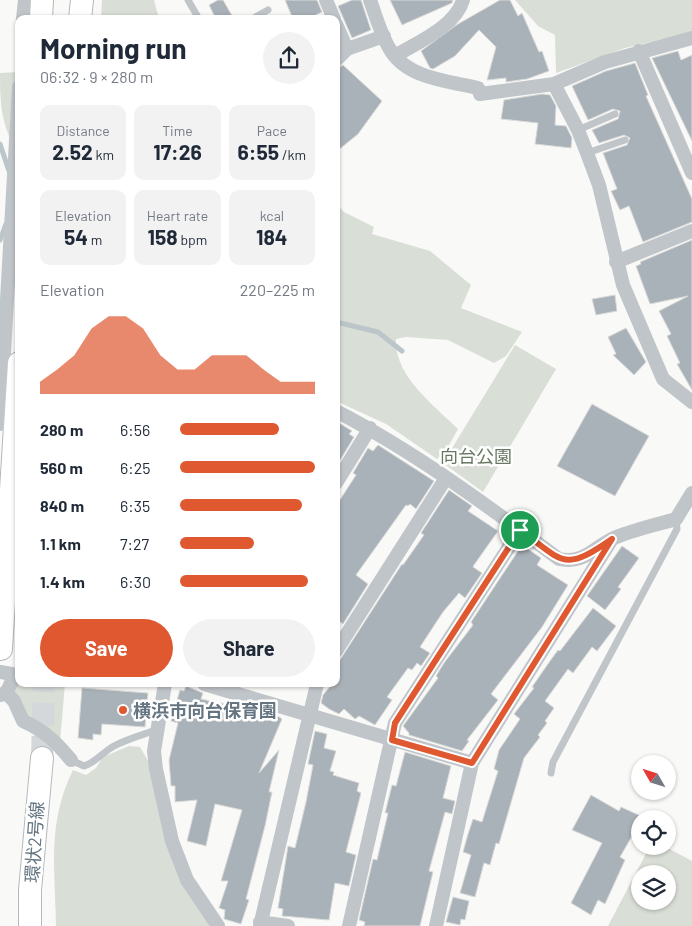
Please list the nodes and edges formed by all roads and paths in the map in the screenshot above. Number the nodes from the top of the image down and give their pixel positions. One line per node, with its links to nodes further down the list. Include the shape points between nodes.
1 (25, 0): 9 (street)
2 (42, 0): 10 (main road)
3 (82, 0): 11 (main road)
4 (188, 0): 12 (lane)
5 (326, 0): 14 (street)
6 (370, 0): 16 (street)
7 (463, 0): 21 (street, via 460,10 442,27)
8 (268, 10): 13 (lane)
9 (23, 15)
10 (41, 15)
11 (80, 15)
12 (197, 15)
13 (259, 15)
14 (332, 15)
15 (340, 33): 18 (street)
16 (384, 36): 18 (street); 21 (street)
17 (692, 38): 19 (street)
18 (347, 49): 20 (street)
19 (639, 51): 22 (street); 28 (street)
20 (340, 56)
21 (395, 56): 22 (street, via 423,76 478,88 480,94)
22 (554, 84): 24 (street)
23 (614, 114): 24 (lane)
24 (578, 130): 26 (street)
25 (625, 140): 26 (lane)
26 (587, 154): 30 (street, via 599,185)
27 (15, 158): 33 (street)
28 (692, 173)
29 (691, 235): 30 (street)
30 (616, 262): 31 (street, via 664,379)
31 (692, 402)
32 (340, 413): 35 (street)
33 (0, 424)
34 (15, 424): 43 (main road)
35 (370, 428): 36 (street); 37 (street)
36 (340, 477)
37 (446, 478): 40 (street); 42 (street)
38 (692, 493): 39 (street)
39 (676, 519): 41 (street); 55 (lane, via 676,529 553,762)
40 (520, 530): 41 (street, via 559,559 572,562 590,555); 51 (street, via 395,723)
41 (612, 539): 54 (street)
42 (340, 646)
43 (1, 649)
44 (0, 672): 48 (street, via 12,674 14,678)
45 (164, 687): 50 (street)
46 (223, 687): 49 (street)
47 (316, 687): 49 (street)
48 (3, 694): 53 (street, via 14,701 24,721 55,740)
49 (309, 715): 51 (street); 56 (street)
50 (156, 730): 53 (lane, via 116,745 99,755 92,764 84,766); 58 (street, via 156,769 172,841 187,880)
51 (392, 740): 54 (street); 60 (street)
52 (42, 758): 57 (main road, 環状2号線, via 30,890)
53 (71, 760)
54 (472, 763): 61 (street)
55 (551, 773)
56 (260, 924): 59 (street)
57 (30, 926)
58 (218, 926)
59 (288, 926)
60 (349, 926)
61 (436, 926)

